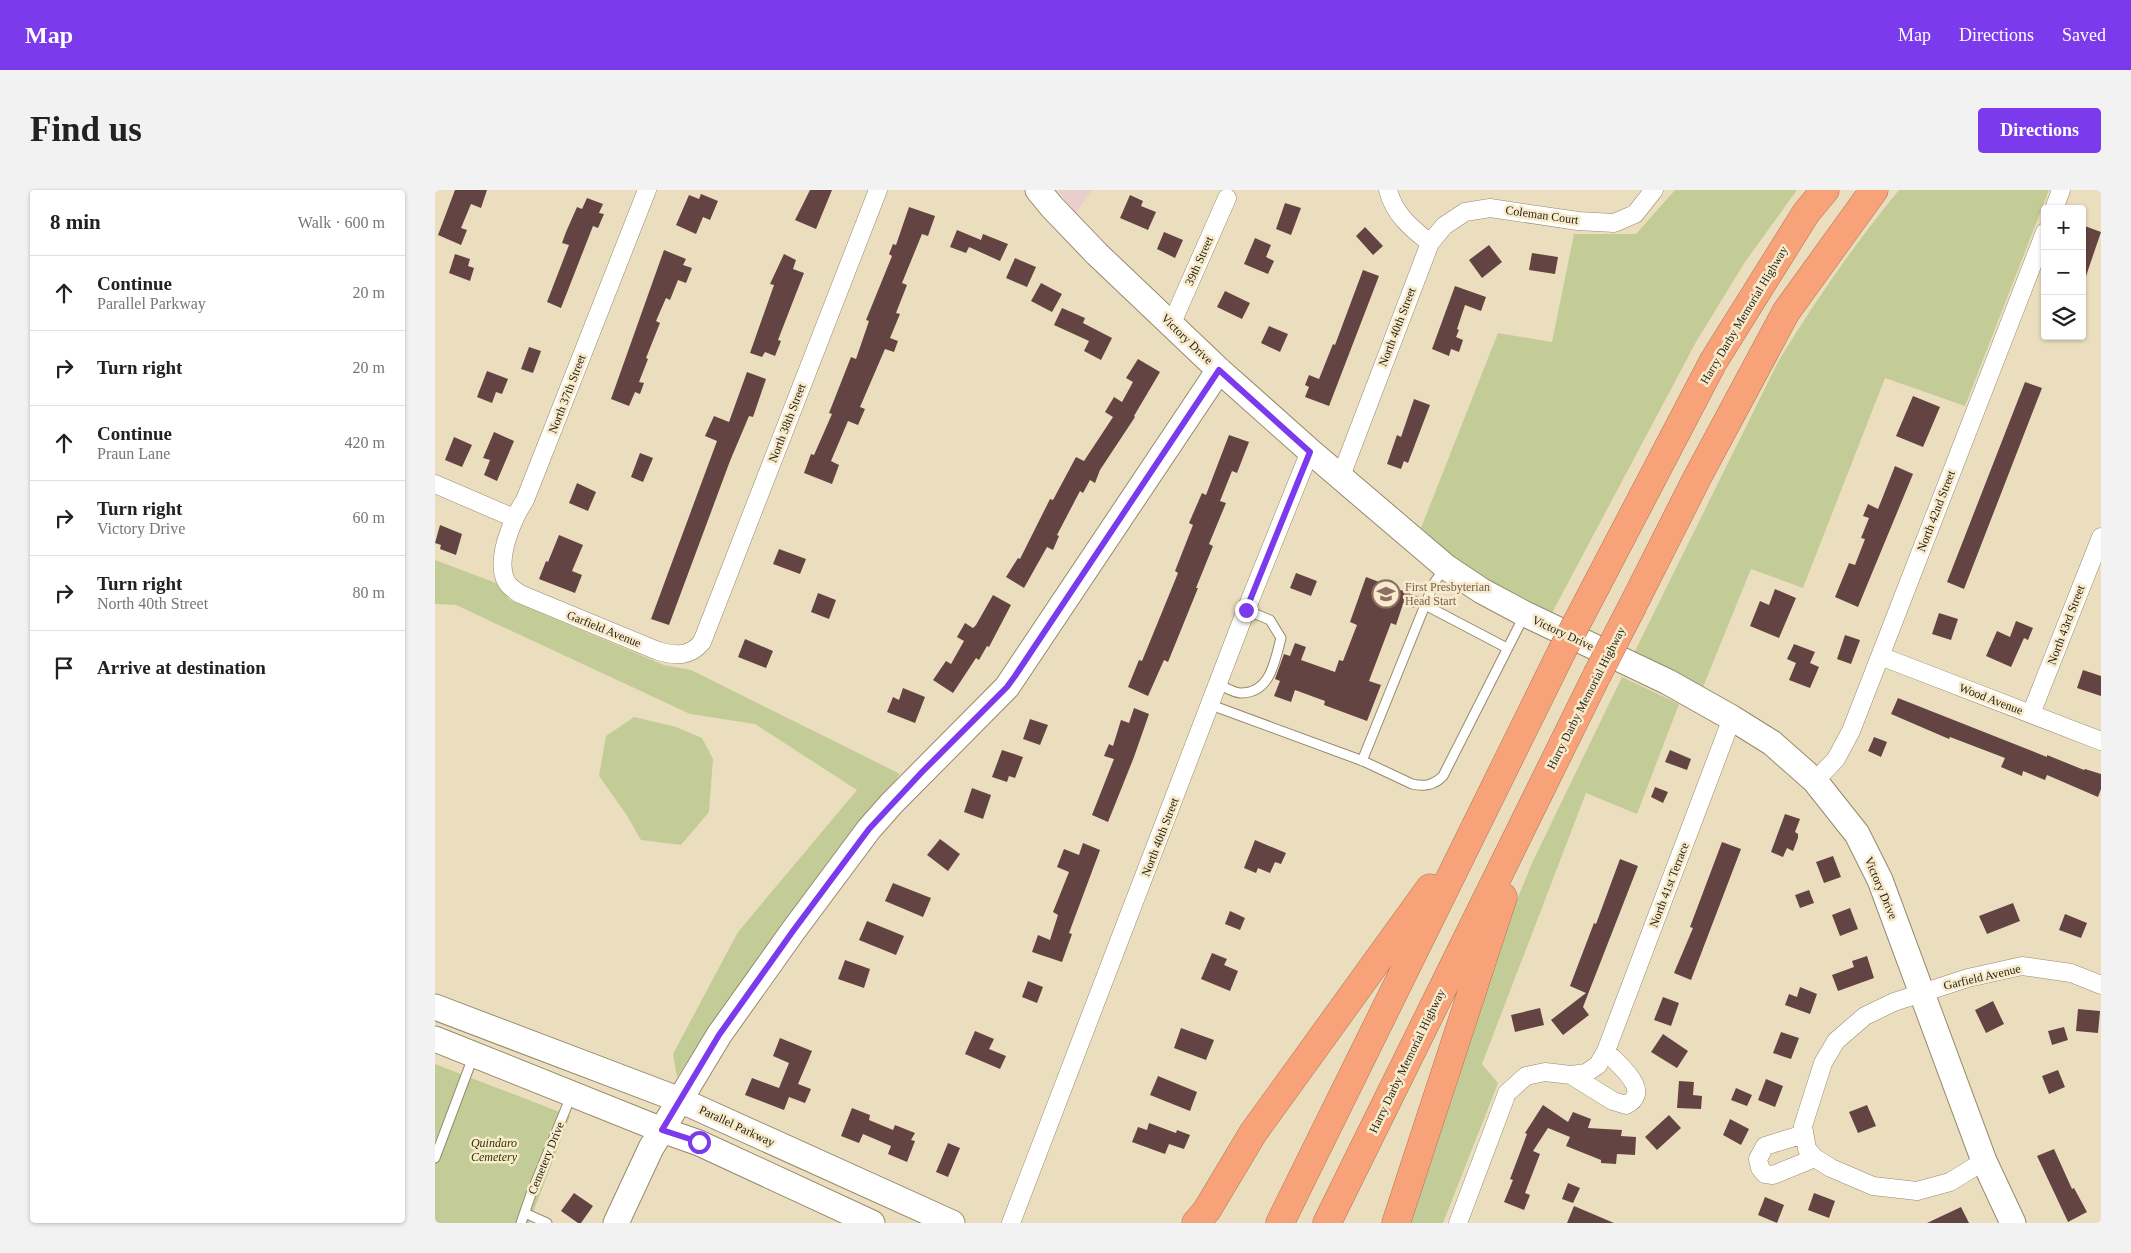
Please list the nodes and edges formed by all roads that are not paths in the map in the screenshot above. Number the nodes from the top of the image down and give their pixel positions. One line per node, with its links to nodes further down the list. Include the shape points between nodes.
1 (647, 190): 18 (street, North 37th Street, via 525,500)
2 (878, 190): 26 (street, North 38th Street, via 702,642)
3 (1038, 190): 13 (main road, Victory Drive, via 1097,254)
4 (1388, 190): 12 (street, via 1404,222)
5 (1654, 190): 12 (street, Coleman Court, via 1635,214 1614,223 1490,208 1465,212 1444,226)
6 (1825, 190): 36 (highway, Harry Darby Memorial Highway, bridge, via 1807,213 1713,362)
7 (1874, 190): 35 (highway, Harry Darby Memorial Highway, bridge, via 1786,312 1697,478)
8 (2061, 190): 10 (street)
9 (1227, 198): 13 (street, 39th Street)
10 (2055, 205)
11 (2041, 242): 27 (street, North 42nd Street)
12 (1430, 243): 16 (street, North 40th Street)
13 (1171, 325): 14 (main road, Victory Drive)
14 (1219, 370): 15 (main road, Victory Drive); 45 (main road, via 1011,682 869,829 719,1035)
15 (1310, 452): 16 (main road, Victory Drive); 23 (street, North 40th Street)
16 (1341, 476): 20 (main road, Victory Drive)
17 (435, 484): 18 (street)
18 (513, 518): 21 (street, North 37th Street, via 503,570 506,582)
19 (2101, 537): 30 (street, North 43rd Street)
20 (1446, 566): 22 (lane, via 1434,583); 24 (main road, Victory Drive, via 1482,591)
21 (520, 594): 26 (street, Garfield Avenue, via 658,651 674,655)
22 (1425, 605): 25 (lane); 33 (lane)
23 (1246, 610): 28 (street, North 40th Street); 28 (lane, via 1270,620 1281,638 1271,674 1259,689 1240,693)
24 (1525, 614): 25 (lane); 31 (main road, Victory Drive, via 1668,682)
25 (1507, 648): 33 (lane, via 1443,776 1435,784 1412,784)
26 (690, 652)
27 (1880, 656): 30 (street, Wood Avenue); 34 (street, North 42nd Street, via 1851,731 1836,759)
28 (1219, 685): 29 (street, North 40th Street)
29 (1211, 705): 33 (lane); 57 (street, North 40th Street)
30 (2031, 714): 32 (street, Wood Avenue)
31 (1732, 718): 34 (main road, Victory Drive, via 1772,743); 41 (street, North 41st Terrace)
32 (2101, 741)
33 (1362, 761)
34 (1815, 781): 38 (main road, Victory Drive, via 1861,841 1880,880)
35 (1533, 803): 59 (highway, Harry Darby Memorial Highway); 60 (highway)
36 (1475, 826): 51 (highway, via 1253,1133); 58 (highway, Harry Darby Memorial Highway)
37 (2101, 985): 38 (street, Garfield Avenue, via 2071,973 2022,966)
38 (1921, 992): 47 (street, via 1865,1016 1836,1041 1816,1081 1803,1126); 49 (main road, Victory Drive)
39 (435, 1007): 45 (main road, Parallel Parkway)
40 (435, 1039): 42 (main road)
41 (1606, 1052): 43 (street, North 41st Terrace, via 1598,1065 1586,1073); 43 (street, North 41st Terrace, via 1633,1078 1636,1094 1632,1102 1626,1105 1613,1102)
42 (474, 1054): 44 (main road); 48 (lane)
43 (1571, 1075): 61 (street, North 41st Terrace, via 1545,1072 1526,1076 1507,1093)
44 (572, 1094): 46 (main road); 50 (lane, Cemetery Drive)
45 (680, 1100): 46 (main road); 56 (main road, Parallel Parkway)
46 (662, 1130): 54 (main road); 55 (main road, via 699,1142)
47 (1809, 1147): 47 (street, via 1765,1146 1758,1159 1760,1168 1765,1174 1773,1175); 49 (street, via 1831,1168 1873,1186 1917,1191 1950,1182)
48 (435, 1158)
49 (1984, 1161): 62 (main road, Victory Drive)
50 (525, 1213): 52 (lane, Cemetery Drive); 53 (lane)
51 (1203, 1219)
52 (521, 1223)
53 (547, 1223)
54 (616, 1223)
55 (872, 1223)
56 (951, 1223)
57 (1011, 1223)
58 (1280, 1223)
59 (1327, 1223)
60 (1396, 1223)
61 (1458, 1223)
62 (2013, 1223)

